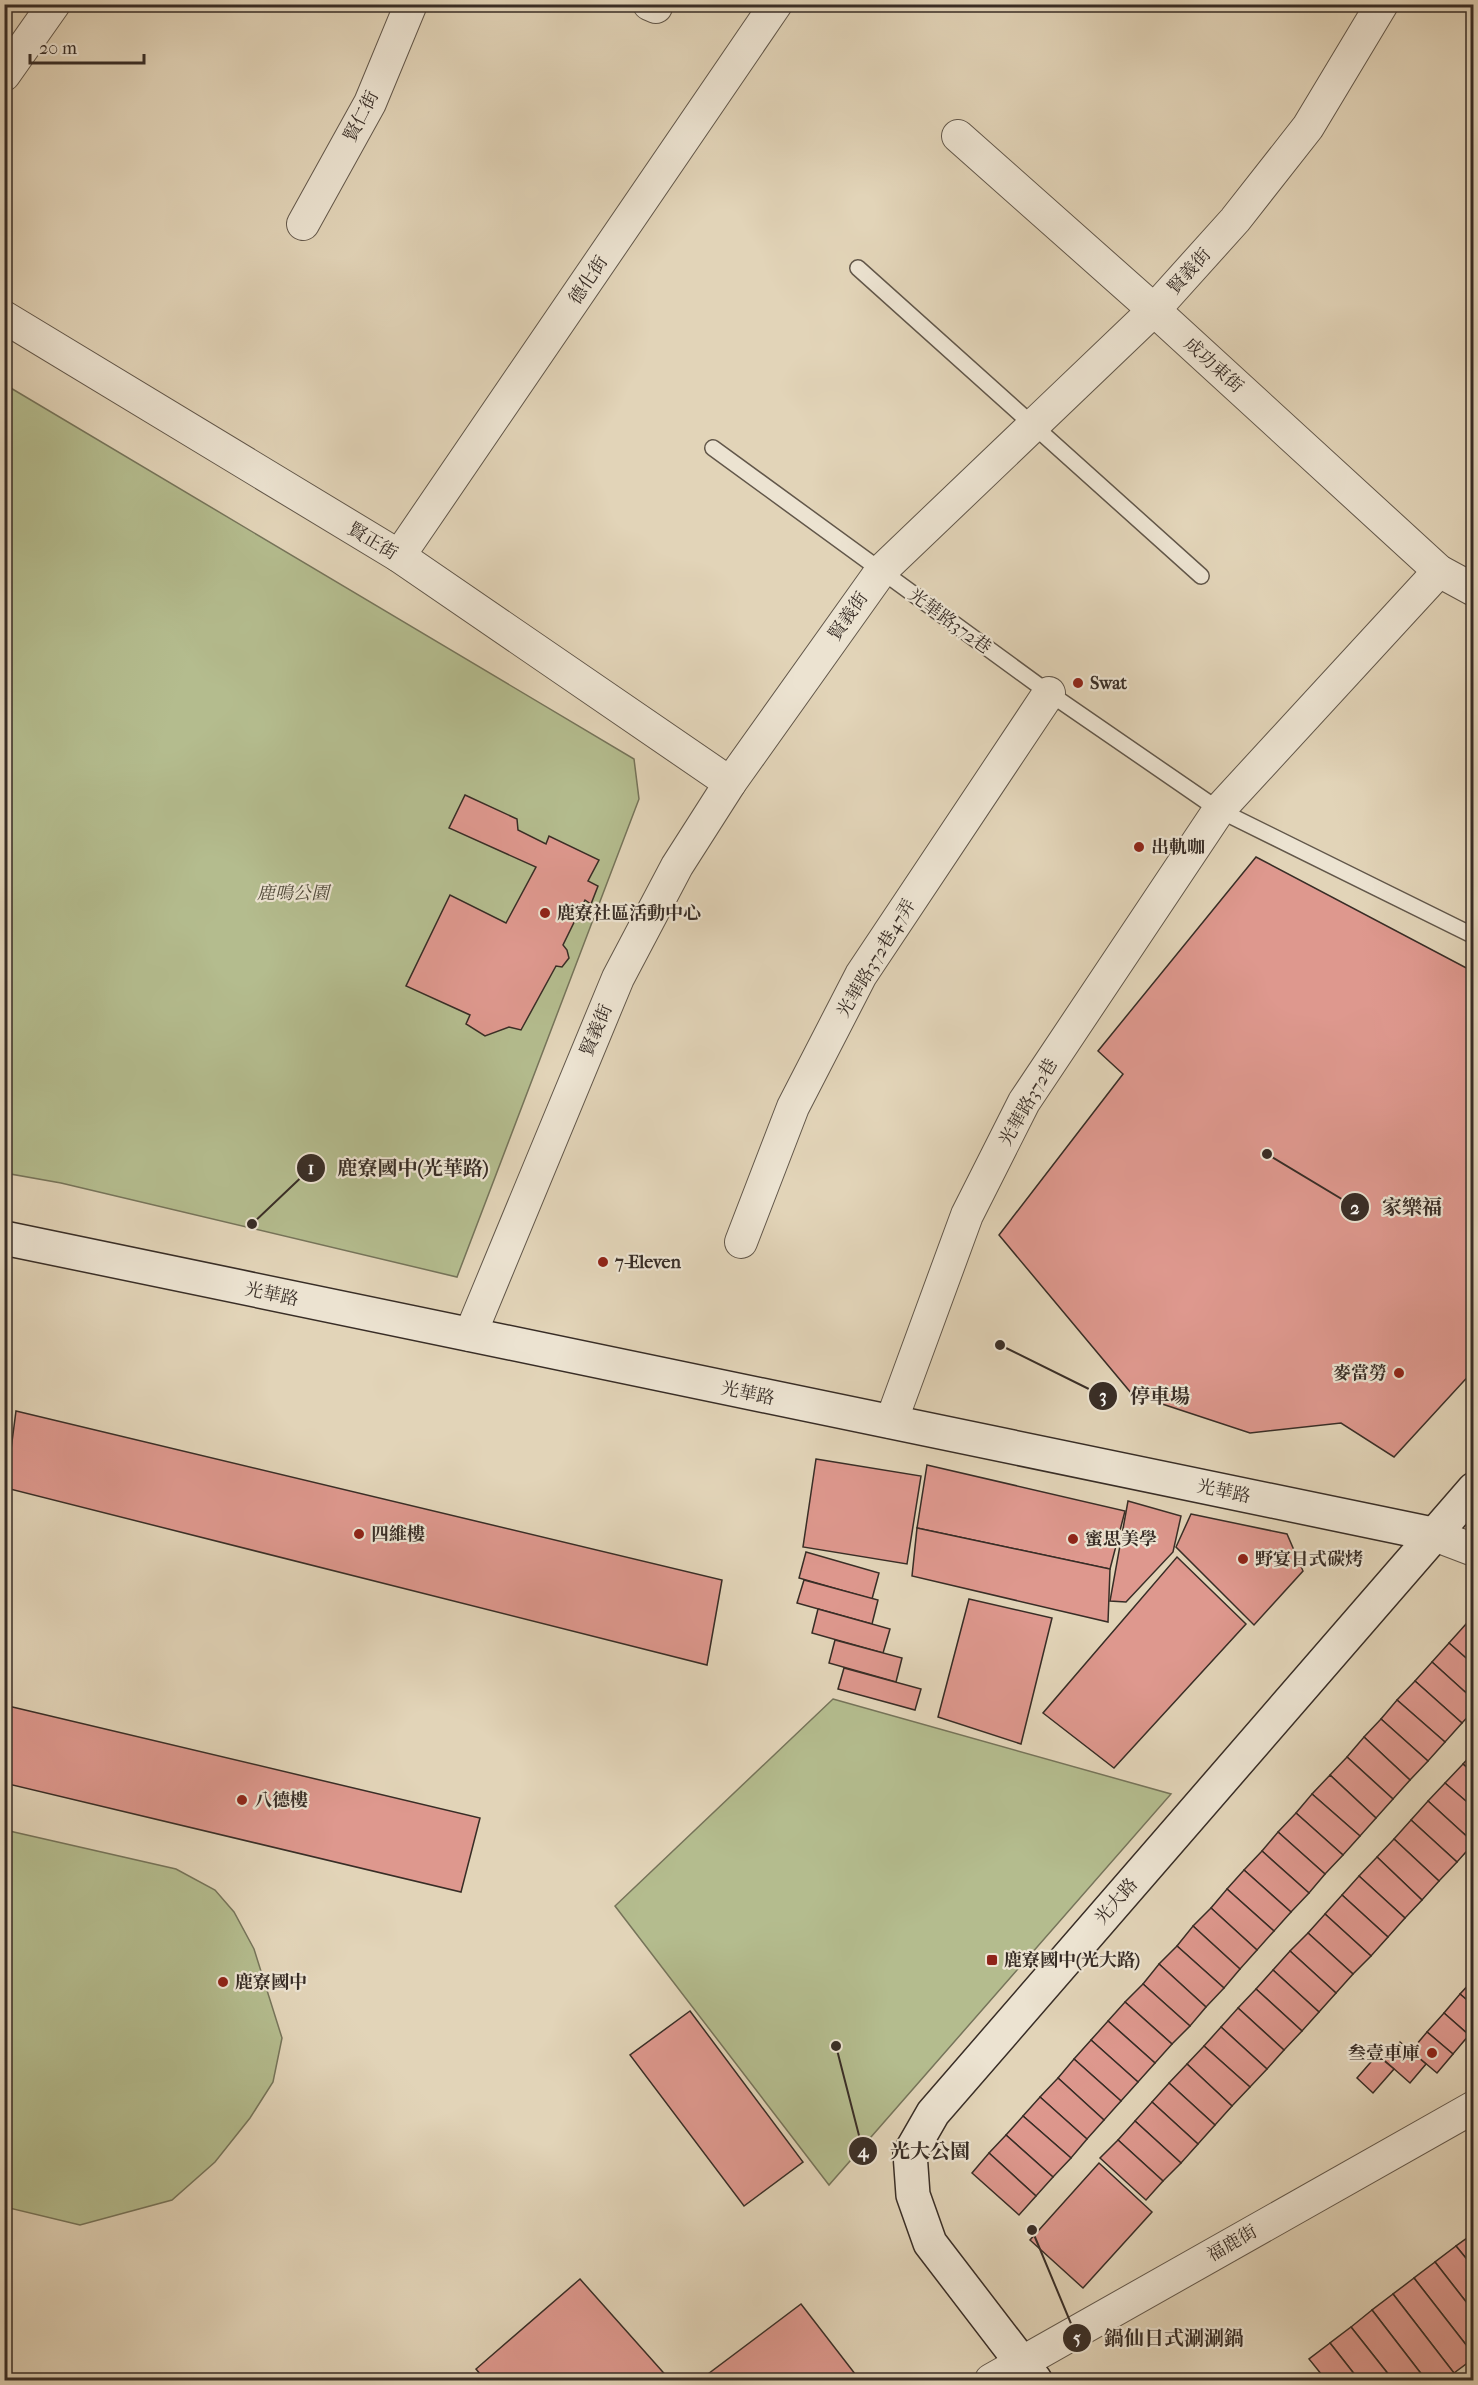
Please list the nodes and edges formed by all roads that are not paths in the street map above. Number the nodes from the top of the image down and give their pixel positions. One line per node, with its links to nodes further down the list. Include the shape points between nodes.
1 (411, 4): 7 (street, 賢仁街, via 370,103)
2 (776, 4): 13 (street, 德化街)
3 (1382, 4): 9 (street, 賢義街, via 1308,127 1235,220)
4 (50, 6): 5 (street)
5 (4, 75)
6 (958, 136): 9 (street, 成功東街)
7 (303, 224)
8 (858, 268): 11 (lane)
9 (1154, 310): 11 (street, 賢義街); 15 (street, 成功東街)
10 (4, 317): 13 (street, 賢正街)
11 (1034, 426): 14 (street, 賢義街); 16 (lane)
12 (712, 448): 14 (lane, 光華路372巷)
13 (399, 556): 19 (street, 賢正街)
14 (881, 571): 18 (lane, 光華路372巷); 19 (street, 賢義街)
15 (1439, 571): 17 (street, 成功東街); 20 (street, 光華路372巷)
16 (1201, 576)
17 (1473, 590)
18 (1049, 693): 20 (lane, 光華路372巷); 23 (street, 光華路372巷47弄, via 861,975 793,1107)
19 (730, 783): 24 (street, 賢義街, via 676,866 618,978)
20 (1219, 810): 21 (lane, 光華路372巷); 25 (street, 光華路372巷, via 1024,1101 967,1215)
21 (1473, 936)
22 (4, 1238): 24 (street, 光華路)
23 (741, 1242)
24 (470, 1335): 25 (street, 光華路)
25 (891, 1422): 27 (street, 光華路)
26 (1473, 1489): 27 (street)
27 (1432, 1534): 28 (street); 30 (street, 光大路, via 933,2113 910,2153 913,2195 930,2243)
28 (1473, 1550)
29 (1473, 2107): 30 (street, 福鹿街)
30 (1028, 2372): 31 (street, 福鹿街)
31 (992, 2380)

